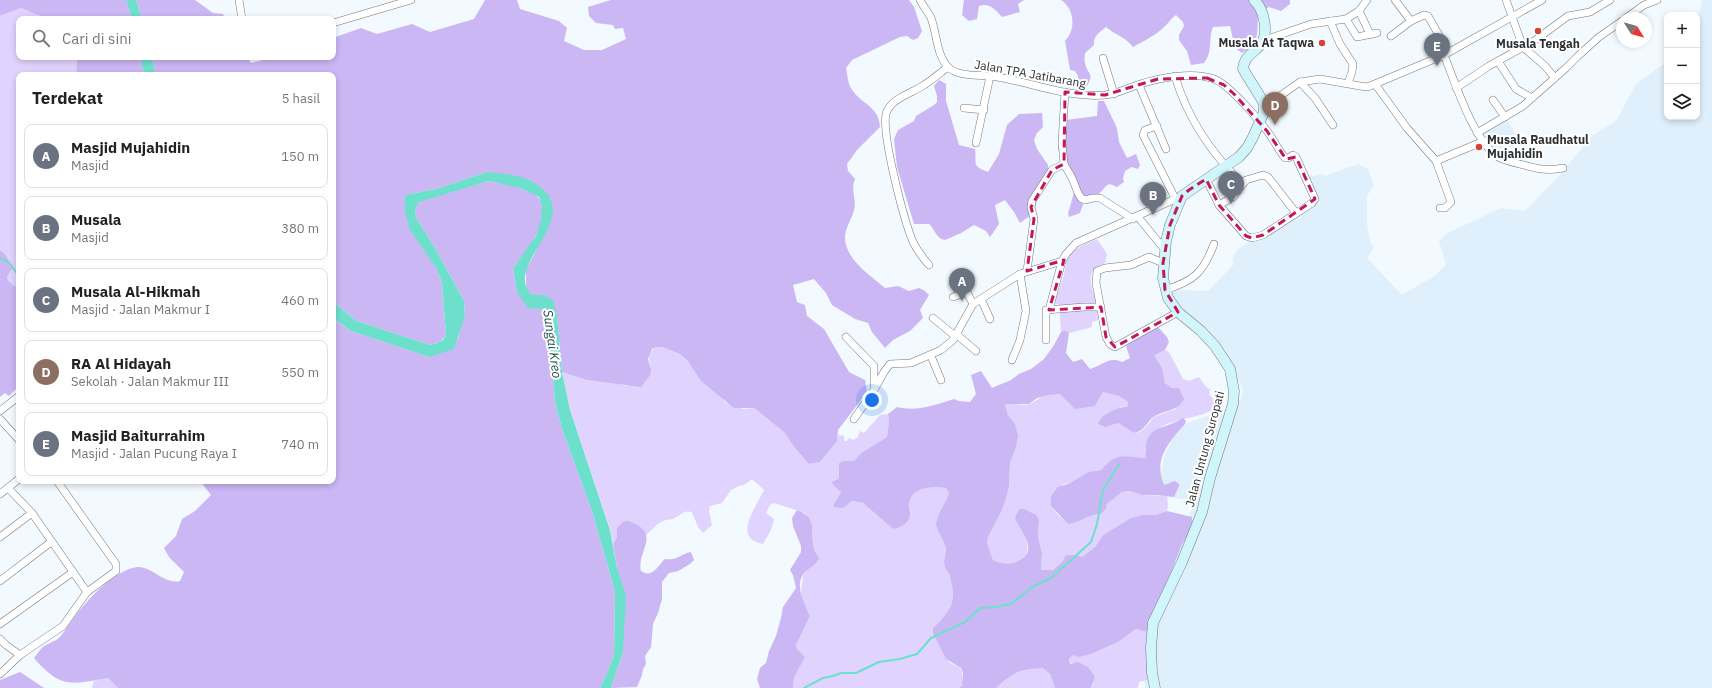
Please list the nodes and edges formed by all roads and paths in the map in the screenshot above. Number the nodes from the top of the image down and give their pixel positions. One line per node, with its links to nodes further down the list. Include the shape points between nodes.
1 (239, 0): 13 (street)
2 (411, 0): 18 (street)
3 (920, 0): 26 (street, via 931,19 937,44)
4 (1254, 0): 21 (main road, via 1264,17)
5 (1367, 0): 11 (street)
6 (1395, 0): 17 (street)
7 (1506, 0): 14 (street)
8 (1542, 0): 14 (street)
9 (1610, 0): 22 (street, via 1590,12 1568,16)
10 (1657, 0): 12 (street)
11 (1359, 11): 15 (street); 15 (street, via 1374,34 1356,36)
12 (1634, 12)
13 (242, 16)
14 (1512, 17): 22 (street); 23 (street)
15 (1346, 19): 16 (street)
16 (1330, 21): 21 (street, via 1311,24); 31 (street, via 1340,44 1353,64)
17 (1411, 21): 20 (street); 23 (street, via 1424,15 1428,16 1440,37)
18 (336, 22)
19 (1616, 25): 29 (street, via 1599,37)
20 (1391, 36)
21 (1262, 41): 39 (main road, via 1245,60 1243,69)
22 (1523, 48): 25 (street); 29 (street)
23 (1445, 54): 33 (street); 34 (street)
24 (1103, 58): 36 (street)
25 (1498, 61): 34 (street); 37 (street, via 1516,89)
26 (948, 67): 27 (street, Jalan TPA Jatibarang, via 963,74); 65 (street, via 902,97 892,105 886,115 890,159 905,217 914,243)
27 (990, 76): 35 (street, Jalan TPA Jatibarang); 41 (street)
28 (1175, 76): 32 (street, Jalan TPA Jatibarang); 43 (street, Jalan TPA Jatibarang, via 1215,79 1234,94); 52 (street, via 1182,99 1194,121)
29 (1555, 78): 37 (street)
30 (1300, 82): 31 (street, via 1320,79); 39 (street); 44 (street, via 1315,98)
31 (1348, 83): 33 (street, via 1366,87)
32 (1139, 84): 36 (street, Jalan TPA Jatibarang); 45 (street)
33 (1375, 84): 50 (street, via 1407,128)
34 (1456, 88): 46 (street)
35 (1065, 92): 36 (street, Jalan TPA Jatibarang); 51 (street, via 1062,142)
36 (1114, 94)
37 (1532, 98): 42 (street)
38 (1493, 100): 42 (street)
39 (1264, 107): 43 (main road)
40 (964, 108): 41 (street)
41 (984, 110): 48 (street)
42 (1505, 117): 46 (street)
43 (1259, 122): 52 (main road, via 1247,148); 59 (street, Jalan TPA Jatibarang, via 1285,158 1293,155 1296,157 1315,196 1312,204)
44 (1333, 125)
45 (1157, 126): 49 (street); 56 (street, via 1145,130 1143,135)
46 (1477, 133): 47 (street)
47 (1484, 141): 50 (street); 53 (street, via 1497,156 1512,162 1552,170)
48 (976, 143)
49 (1166, 149)
50 (1436, 161): 58 (street, via 1451,202 1445,208)
51 (1064, 164): 60 (street, via 1081,198 1100,198); 66 (street, via 1052,170 1032,201 1034,219)
52 (1225, 166): 54 (main road); 55 (street)
53 (1564, 168)
54 (1206, 179): 56 (main road); 57 (street)
55 (1242, 183): 57 (street, via 1233,197); 59 (street, via 1253,177 1266,175)
56 (1179, 197): 60 (street); 62 (main road, Jalan Untung Suropati)
57 (1220, 205): 59 (street, via 1246,236 1252,238 1263,235)
58 (1440, 208)
59 (1296, 213)
60 (1135, 218): 62 (street); 63 (street, via 1076,243)
61 (1214, 244): 68 (street, via 1208,260 1193,279)
62 (1165, 250): 64 (main road, Jalan Untung Suropati)
63 (1062, 261): 66 (street); 73 (street)
64 (1163, 263): 68 (main road, Jalan Untung Suropati); 72 (street, via 1149,257 1131,265 1097,271 1096,283)
65 (929, 264)
66 (1027, 270): 67 (street)
67 (1020, 274): 70 (street); 82 (street, via 1026,311 1020,340)
68 (1165, 290): 74 (main road, Jalan Untung Suropati)
69 (953, 297): 71 (street, via 967,292)
70 (981, 299): 71 (street); 76 (street)
71 (973, 304): 77 (street)
72 (1101, 307): 73 (street); 74 (street, via 1106,337 1110,344 1116,347)
73 (1049, 310): 79 (street, via 1045,311)
74 (1178, 312): 104 (main road, Jalan Untung Suropati, via 1215,346 1230,369 1234,391 1233,404 1202,512 1153,623 1151,661)
75 (933, 318): 77 (street)
76 (990, 319)
77 (956, 335): 80 (street); 81 (street, via 942,350)
78 (846, 338): 84 (street, via 874,366)
79 (1046, 340)
80 (976, 351)
81 (931, 356): 83 (street); 84 (street, via 911,363 890,364)
82 (1012, 360)
83 (941, 380)
84 (874, 390): 88 (street)
85 (16, 398): 86 (street)
86 (0, 411)
87 (0, 419): 89 (street)
88 (854, 419)
89 (16, 436)
90 (16, 481): 92 (street)
91 (59, 484): 99 (street, via 116,564 115,573)
92 (8, 488): 93 (street); 94 (street)
93 (0, 494)
94 (32, 513): 95 (street); 96 (street)
95 (0, 537)
96 (52, 542): 97 (street); 98 (street)
97 (73, 572): 99 (street); 100 (street)
98 (0, 581)
99 (87, 592): 102 (street, via 63,626)
100 (0, 624)
101 (0, 639): 102 (street)
102 (20, 655): 103 (street)
103 (0, 674)
104 (1155, 688)

